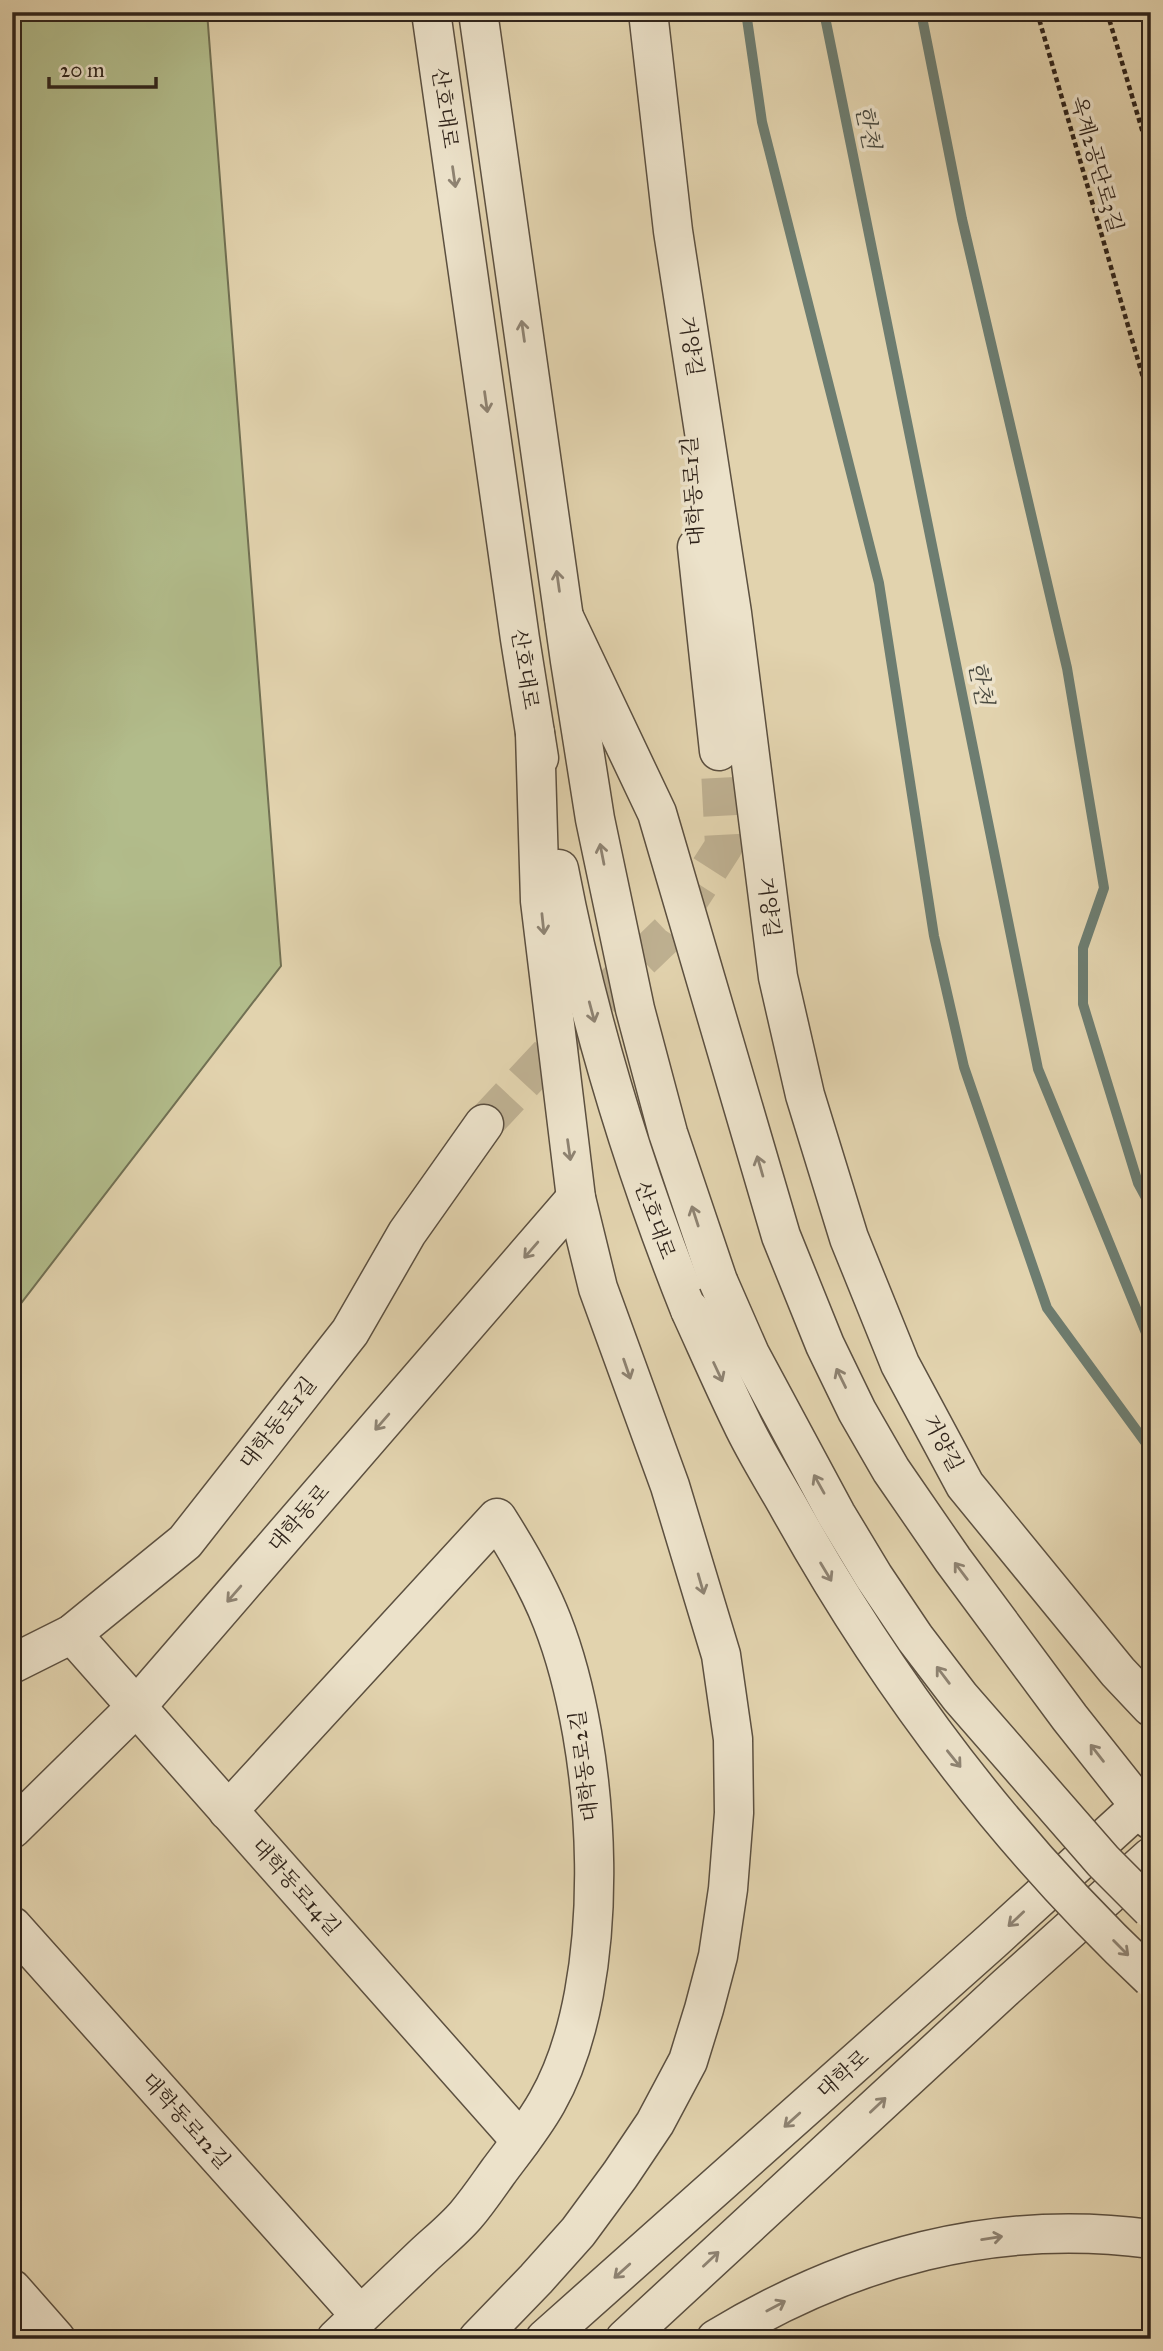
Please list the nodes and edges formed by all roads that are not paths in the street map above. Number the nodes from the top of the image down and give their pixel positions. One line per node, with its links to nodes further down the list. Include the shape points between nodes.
1 (431, 12): 6 (street, 산호대로, one-way to 6)
2 (478, 12): 5 (street, 산호대로, one-way to 2)
3 (648, 12): 4 (street, 거양길)
4 (673, 231): 7 (street, 대학동로1길, via 697,550); 13 (street, 거양길, via 732,613 778,976 805,1095 849,1238 900,1364 965,1485)
5 (564, 617): 15 (street, one-way to 5, via 891,1471 830,1356 781,1236 657,813); 18 (street, 산호대로, one-way to 5, bridge, via 1103,1861 960,1697 915,1638 874,1577 750,1354 718,1280 668,1133 621,949 595,819)
6 (535, 733): 9 (street, one-way to 9, via 540,901); 20 (street, 산호대로, one-way to 20, bridge, via 563,889 619,1110 650,1209 741,1422 858,1625 922,1719 1073,1901)
7 (719, 751)
8 (484, 1124): 10 (street, 대학동로1길, via 407,1233 350,1332 185,1542)
9 (576, 1198): 12 (street, 대학동로, one-way to 12); 26 (street, one-way to 26, via 598,1288 670,1486 721,1656 733,1739 728,1889 718,1956 688,2061 655,2123 578,2232)
10 (72, 1634): 11 (street, 대학동로1길); 12 (street, 대학동로14길)
11 (12, 1664)
12 (136, 1707): 14 (street, 대학동로14길); 16 (street, 대학동로)
13 (1151, 1707)
14 (229, 1811): 21 (street, 대학동로14길); 21 (street, 대학동로2길, via 497,1518 526,1564 552,1621 574,1688 586,1756 593,1848 591,1950 568,2060)
15 (1145, 1813): 27 (street, 대학로, one-way to 27, via 982,1950)
16 (12, 1829)
17 (1151, 1857): 28 (street, one-way to 17)
18 (1151, 1909)
19 (12, 1926): 24 (street, 대학동로12길)
20 (1151, 1978)
21 (521, 2141): 24 (street, 대학동로2길, via 466,2215)
22 (1151, 2239): 29 (street, one-way to 22, via 840,2276 954,2244 1068,2232)
23 (12, 2289): 25 (street)
24 (348, 2327)
25 (56, 2339)
26 (478, 2339)
27 (545, 2339)
28 (625, 2339)
29 (716, 2339)

